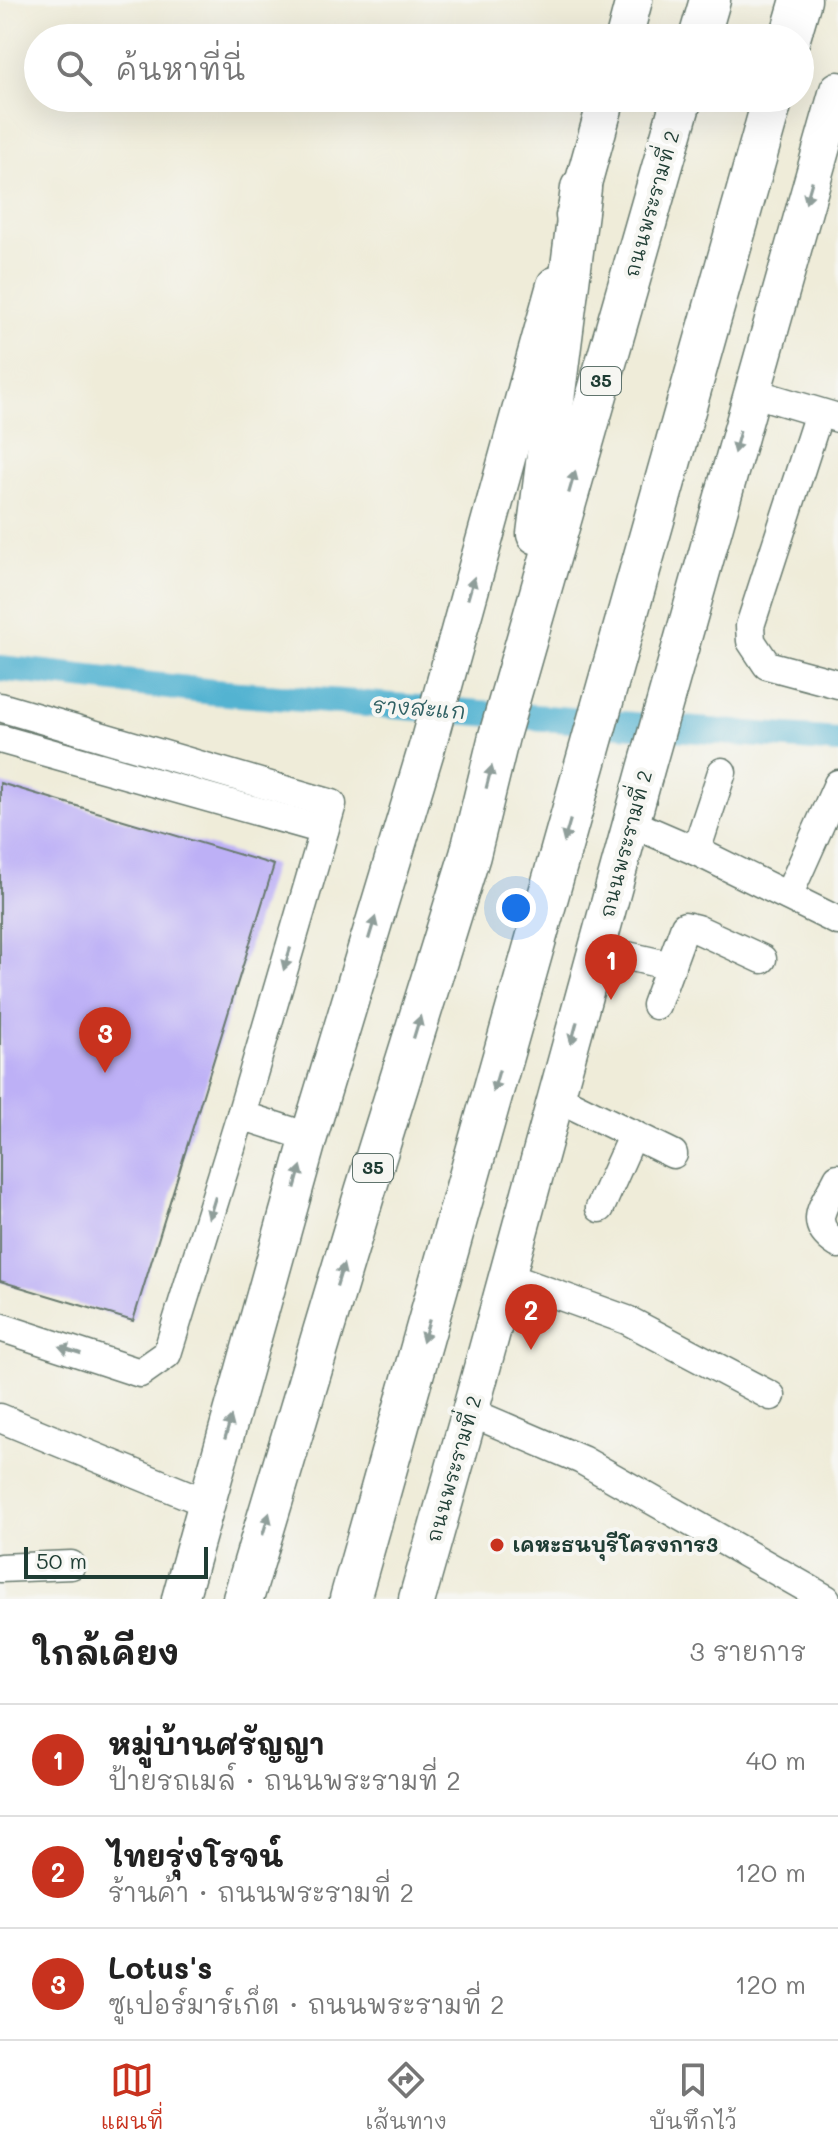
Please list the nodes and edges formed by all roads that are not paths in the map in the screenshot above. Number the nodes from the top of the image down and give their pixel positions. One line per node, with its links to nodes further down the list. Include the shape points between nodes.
1 (634, 0): 4 (main road)
2 (710, 0): 5 (highway)
3 (801, 0): 6 (highway)
4 (628, 24)
5 (703, 24)
6 (794, 24)
7 (838, 90): 12 (main road, ถนนพระรามที่ 2, one-way to 12)
8 (603, 112): 11 (main road)
9 (678, 112): 14 (highway, ถนนพระรามที่ 2 / 35, one-way to 9)
10 (769, 112): 47 (highway, one-way to 47)
11 (581, 188): 14 (highway); 32 (main road, one-way to 11, via 427,747)
12 (751, 392): 13 (street); 21 (main road, ถนนพระรามที่ 2, one-way to 21)
13 (828, 415): 15 (street, via 750,626 751,641 767,665)
14 (520, 665): 46 (highway, ถนนพระรามที่ 2 / 35, one-way to 14, via 470,855)
15 (838, 684)
16 (0, 707): 20 (street)
17 (0, 739): 20 (street)
18 (722, 772): 22 (street)
19 (838, 784): 23 (street)
20 (328, 817): 30 (street, one-way to 30)
21 (631, 823): 22 (street); 25 (main road, ถนนพระรามที่ 2)
22 (696, 851): 23 (street)
23 (788, 896): 24 (street)
24 (838, 921)
25 (597, 949): 27 (street); 29 (main road, ถนนพระรามที่ 2, one-way to 29)
26 (762, 959): 27 (street, via 685,926)
27 (671, 966): 28 (street)
28 (656, 1005)
29 (556, 1097): 31 (street); 37 (main road, ถนนพระรามที่ 2)
30 (241, 1115): 32 (street); 38 (street, one-way to 38, via 167,1354 140,1373)
31 (633, 1134): 33 (street); 35 (street)
32 (309, 1137): 42 (main road, one-way to 32)
33 (673, 1154)
34 (838, 1178): 36 (street, via 819,1221 822,1232)
35 (600, 1208)
36 (838, 1244)
37 (505, 1276): 39 (street, via 627,1320); 40 (main road, ถนนพระรามที่ 2)
38 (0, 1327)
39 (771, 1396)
40 (470, 1412): 48 (main road, ถนนพระรามที่ 2); 49 (street, via 582,1460)
41 (0, 1418): 42 (street)
42 (207, 1503): 45 (main road)
43 (71, 1565): 44 (street)
44 (0, 1568)
45 (180, 1599)
46 (243, 1599)
47 (350, 1599)
48 (417, 1599)
49 (826, 1599)

